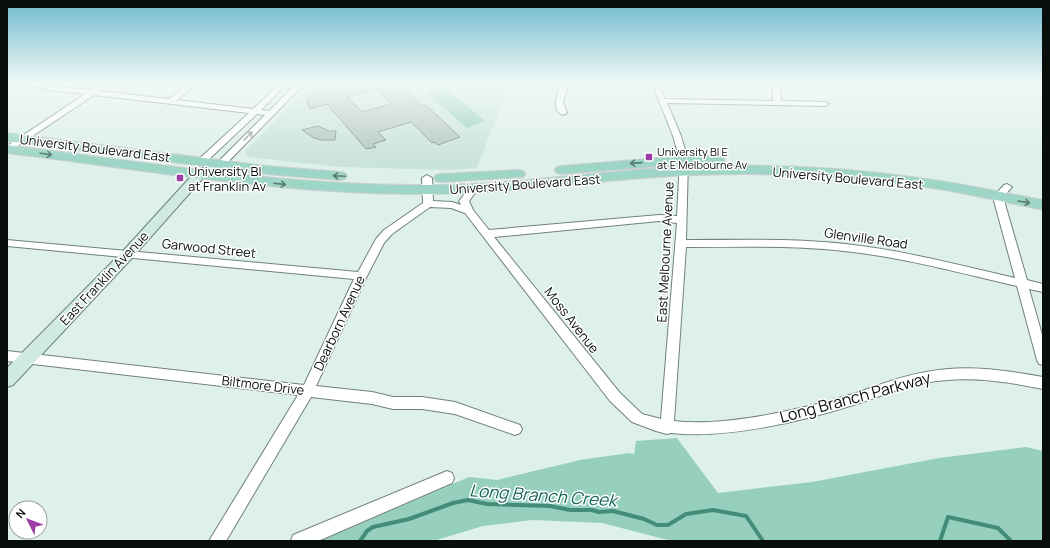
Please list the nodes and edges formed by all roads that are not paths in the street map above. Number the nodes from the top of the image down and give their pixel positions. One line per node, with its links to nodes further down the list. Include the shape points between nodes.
1 (68, 109): 10 (street)
2 (233, 109): 7 (street)
3 (259, 109): 7 (street, East Franklin Avenue)
4 (276, 109): 9 (street)
5 (561, 109): 8 (street)
6 (666, 109): 13 (street, East Melbourne Avenue, via 677,136)
7 (256, 111): 9 (street); 14 (street, East Franklin Avenue)
8 (563, 113)
9 (271, 114): 12 (street, one-way to 9)
10 (24, 139): 11 (main road, University Boulevard East); 14 (main road, University Boulevard East)
11 (7, 146): 14 (main road, University Boulevard East, one-way to 14)
12 (221, 164): 14 (main road, University Boulevard East); 16 (main road, University Boulevard East, one-way to 12)
13 (684, 166): 15 (main road, University Boulevard East); 16 (main road, University Boulevard East, one-way to 16, via 511,175); 17 (main road, University Boulevard East, via 722,170 831,173); 21 (street, East Melbourne Avenue)
14 (201, 168): 16 (main road, University Boulevard East, one-way to 16, via 292,185); 25 (street, East Franklin Avenue)
15 (473, 189): 16 (main road, University Boulevard East); 20 (street, via 464,201)
16 (427, 190): 20 (street); 26 (street, Dearborn Avenue, via 380,241)
17 (1003, 192): 18 (main road, University Boulevard East); 19 (main road, University Boulevard East, one-way to 19); 27 (street)
18 (1043, 194)
19 (1043, 205)
20 (468, 211): 22 (street, Moss Avenue)
21 (682, 220): 22 (street, via 659,218); 24 (street, East Melbourne Avenue)
22 (486, 234): 35 (street, Moss Avenue, via 615,397 638,418)
23 (7, 243): 25 (street, Garwood Street)
24 (681, 243): 27 (street, Glenville Road, via 844,247 892,254); 35 (street, East Melbourne Avenue)
25 (128, 254): 26 (street, Garwood Street); 30 (street, East Franklin Avenue)
26 (361, 276): 34 (street, Dearborn Avenue)
27 (1023, 283): 28 (street, Glenville Road); 31 (street)
28 (1043, 288)
29 (7, 356): 30 (street, Biltmore Drive)
30 (29, 358): 32 (street, East Franklin Avenue); 34 (street, Biltmore Drive)
31 (1043, 360)
32 (7, 380)
33 (1043, 383): 35 (street, Long Branch Parkway, via 985,373 951,374 924,378 844,402 778,418 707,428)
34 (308, 390): 36 (street, Biltmore Drive, via 393,403 422,403 455,408); 38 (street, Dearborn Avenue)
35 (667, 428)
36 (515, 429)
37 (447, 478): 39 (street)
38 (217, 541)
39 (299, 541)

